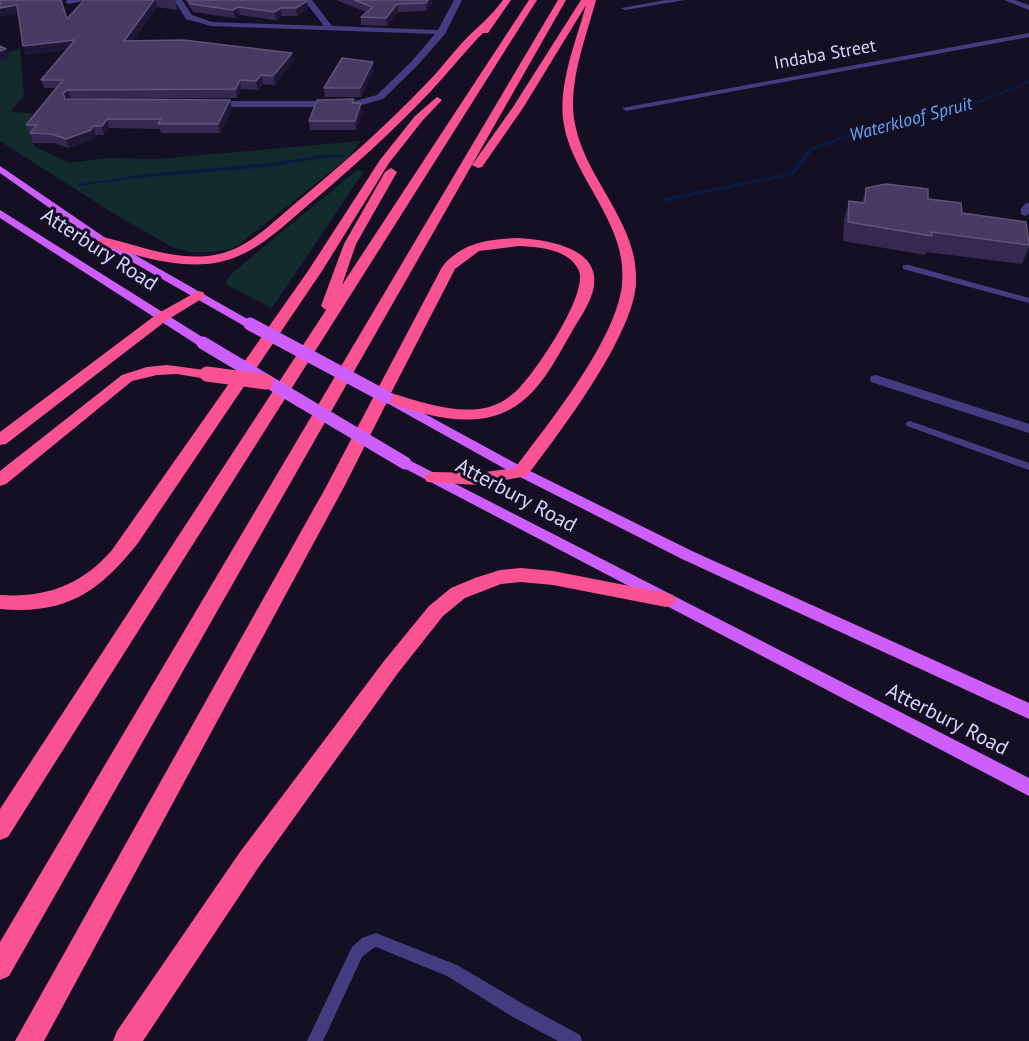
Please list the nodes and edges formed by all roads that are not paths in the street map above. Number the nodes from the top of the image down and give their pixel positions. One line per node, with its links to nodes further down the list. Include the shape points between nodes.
1 (83, 0): 12 (street)
2 (177, 0): 16 (street, via 189,16 211,24)
3 (308, 0): 16 (street)
4 (458, 0): 17 (street)
5 (507, 0): 15 (highway)
6 (533, 0): 32 (highway)
7 (562, 0): 26 (highway)
8 (585, 0): 26 (highway, via 512,117)
9 (592, 0): 40 (highway, via 570,88 569,123 618,229 628,261 629,285 623,311 607,343 555,427)
10 (681, 0): 13 (street)
11 (1008, 0): 14 (street)
12 (69, 2)
13 (625, 8)
14 (1029, 8)
15 (491, 22): 19 (highway); 27 (highway, via 474,34 430,87 342,170 235,254 185,260)
16 (330, 29): 17 (street)
17 (442, 32): 20 (street, via 427,52 374,100 336,104)
18 (1029, 34): 21 (street, Indaba Street)
19 (437, 100): 32 (highway, via 350,244); 44 (highway, via 384,162 315,271 132,538 103,572 60,597 31,603)
20 (198, 104)
21 (626, 108)
22 (0, 169): 27 (main road, Atterbury Road)
23 (1029, 206): 25 (lane)
24 (0, 213): 31 (main road, Atterbury Road)
25 (1025, 214)
26 (426, 235): 48 (highway)
27 (103, 241): 29 (main road, Atterbury Road)
28 (906, 267): 30 (lane)
29 (198, 295): 31 (highway); 35 (main road, Atterbury Road, bridge)
30 (1029, 301)
31 (162, 317): 34 (main road, Atterbury Road, bridge); 38 (highway)
32 (324, 322): 47 (highway)
33 (876, 379): 37 (street)
34 (266, 382): 41 (main road, Atterbury Road, bridge); 42 (highway, bridge, via 162,369 140,373 128,378)
35 (386, 397): 40 (main road, Atterbury Road); 49 (highway, via 452,414 471,414 507,405 534,380 584,293 586,272 571,254 529,242 474,248 450,267 335,487)
36 (910, 424): 39 (lane)
37 (1029, 429)
38 (0, 440)
39 (1029, 467)
40 (521, 472): 41 (highway, via 476,481); 45 (main road, Atterbury Road, via 687,555)
41 (433, 478): 43 (main road, Atterbury Road)
42 (0, 480)
43 (666, 600): 46 (main road, Atterbury Road); 50 (highway, via 520,575 500,577 458,593 436,611 392,667 249,860)
44 (0, 602)
45 (1029, 711)
46 (1029, 787)
47 (0, 829)
48 (0, 967)
49 (29, 1041)
50 (127, 1041)
51 (315, 1041): 52 (lane, via 357,952 376,940 452,970)
52 (574, 1041)

